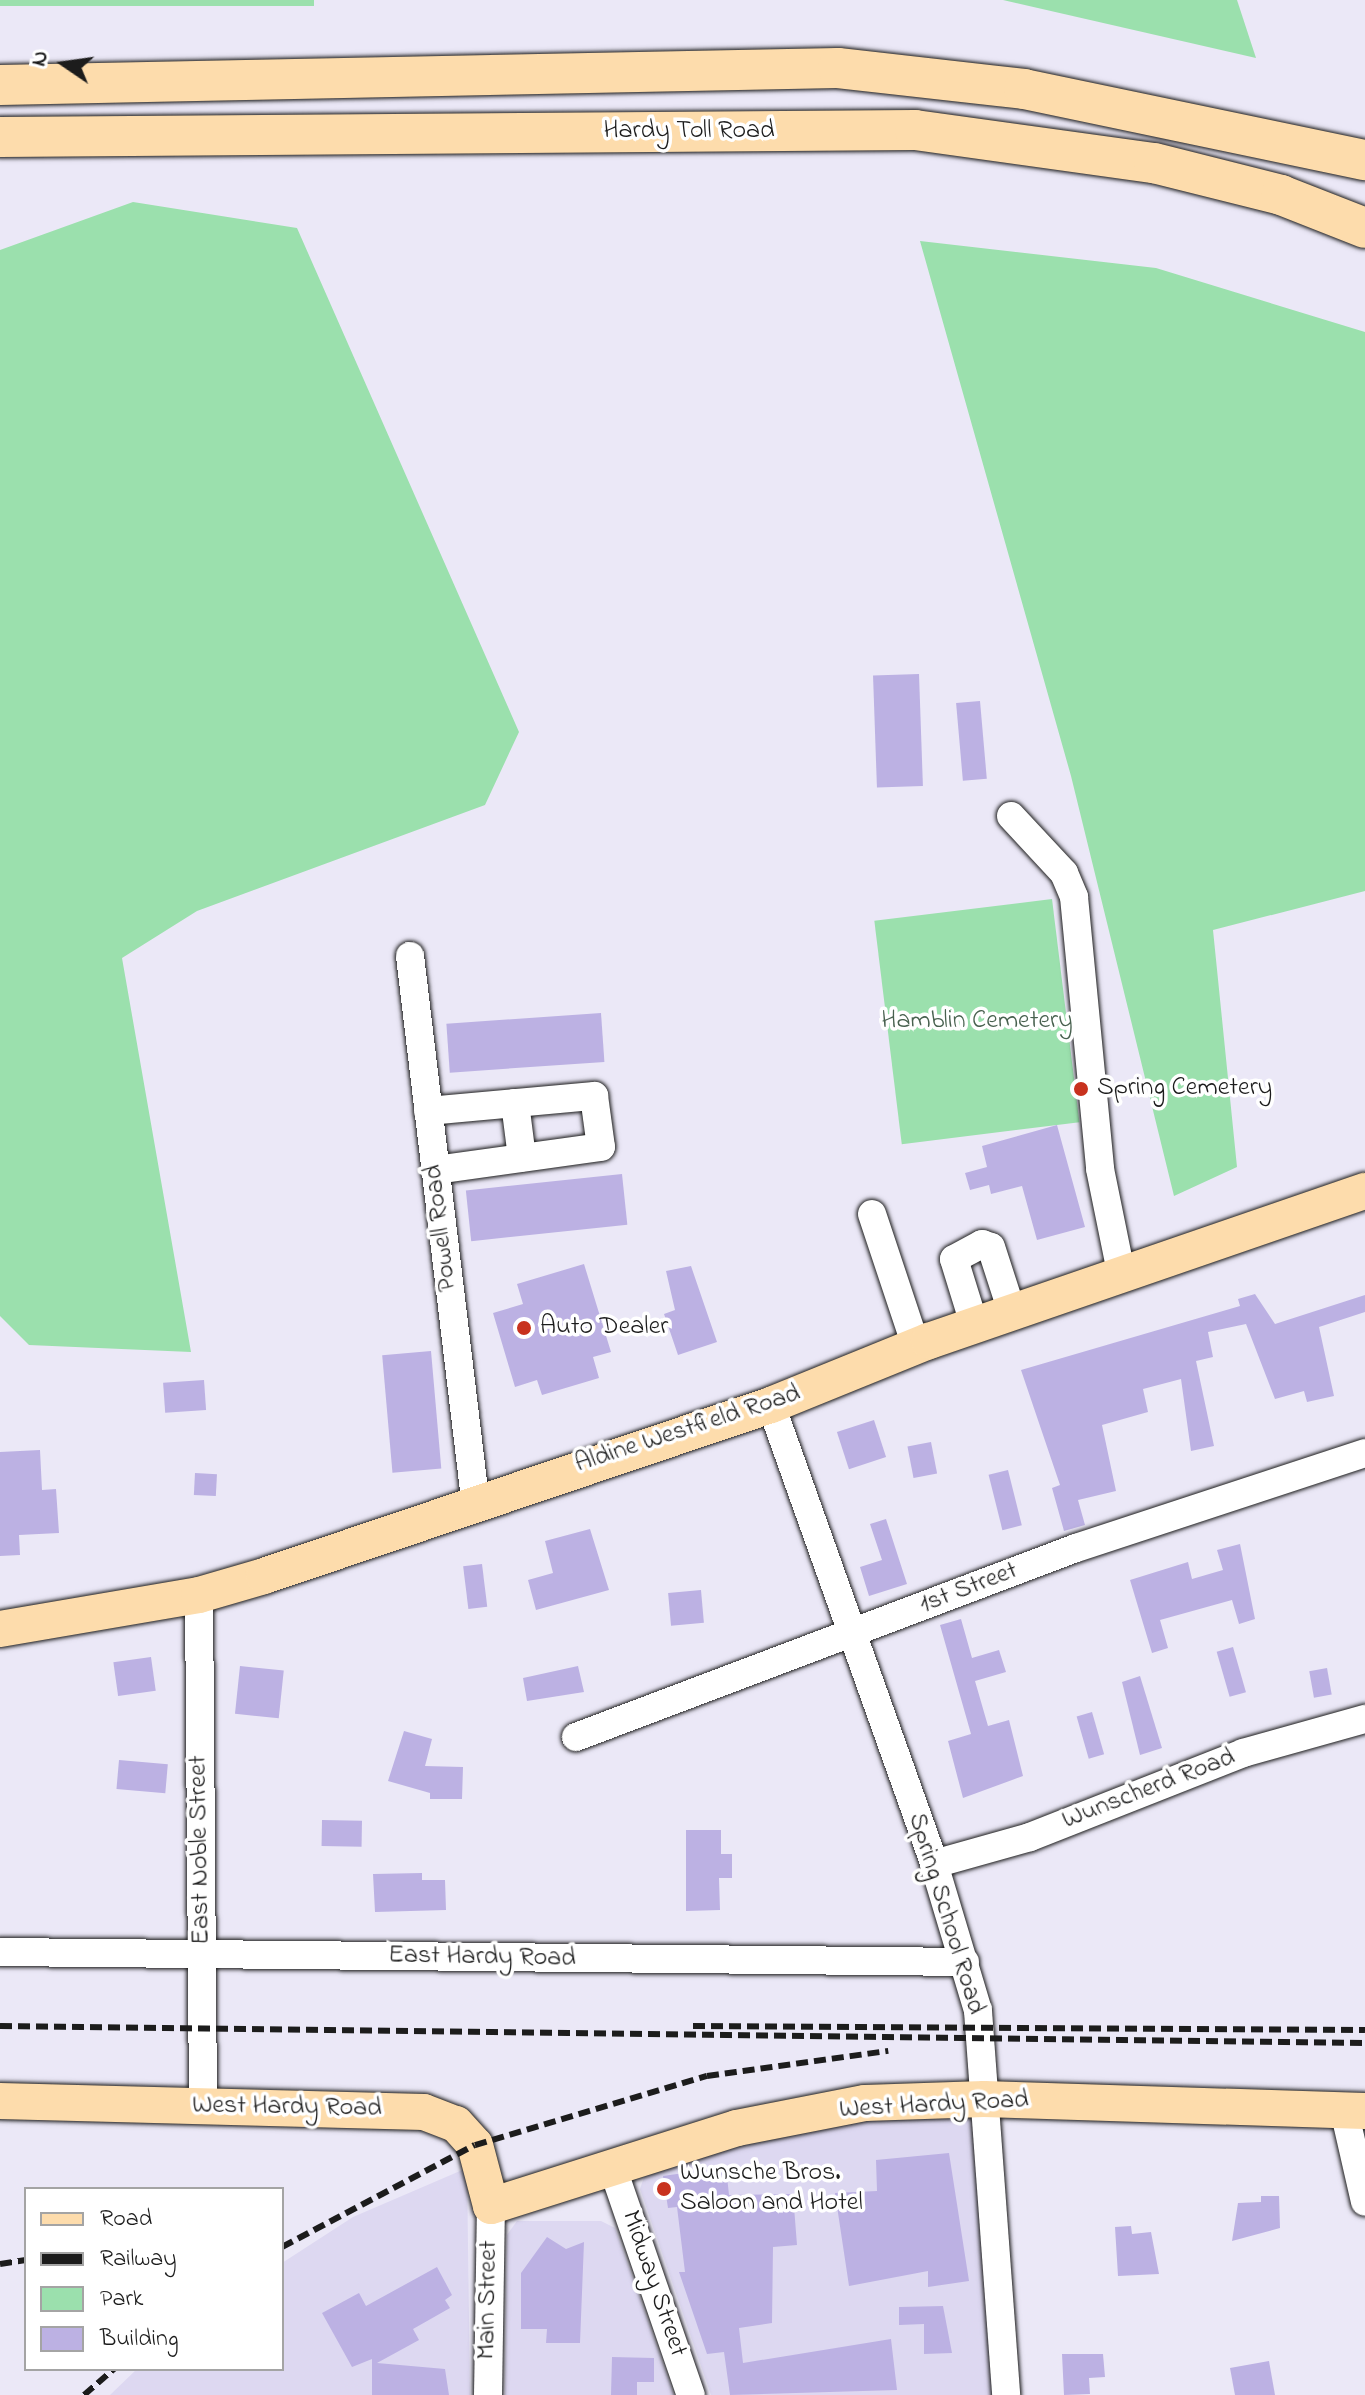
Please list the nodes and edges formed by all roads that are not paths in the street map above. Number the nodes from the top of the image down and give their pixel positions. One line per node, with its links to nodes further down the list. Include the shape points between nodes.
1 (0, 85): 3 (highway, via 838,68 1038,92)
2 (0, 137): 4 (highway, Hardy Toll Road, via 915,130 1154,163 1281,195)
3 (1365, 160)
4 (1365, 228)
5 (1011, 816): 13 (street, via 1064,873 1074,897 1098,1153)
6 (410, 956): 8 (street, Powell Road)
7 (515, 1103): 8 (street); 9 (street); 9 (street, via 594,1096 601,1147)
8 (428, 1111): 10 (street, Powell Road)
9 (522, 1158): 10 (street)
10 (435, 1170): 19 (street, Powell Road)
11 (1365, 1191): 13 (main road, Aldine Westfield Road)
12 (872, 1214): 16 (street)
13 (1122, 1277): 14 (main road, Aldine Westfield Road)
14 (1013, 1315): 15 (main road, Aldine Westfield Road); 15 (street, via 991,1247 982,1244 954,1259)
15 (975, 1327): 16 (main road, Aldine Westfield Road)
16 (916, 1346): 17 (main road, Aldine Westfield Road)
17 (771, 1405): 19 (main road, Aldine Westfield Road); 22 (street, Spring School Road, via 830,1608)
18 (1365, 1453): 22 (street, 1st Street, via 1076,1548)
19 (475, 1499): 20 (main road, Aldine Westfield Road)
20 (199, 1595): 21 (main road, Aldine Westfield Road); 27 (street, East Noble Street)
21 (0, 1629)
22 (849, 1636): 24 (street, 1st Street); 25 (street, Spring School Road)
23 (1365, 1719): 25 (street, Wunscherd Road, via 1243,1753 1030,1837)
24 (576, 1737)
25 (934, 1864): 28 (street, Spring School Road)
26 (0, 1952): 27 (street, East Hardy Road)
27 (202, 1955): 28 (street, East Hardy Road); 31 (street, East Noble Street)
28 (965, 1962): 29 (street, Spring School Road, via 978,2011)
29 (984, 2099): 32 (main road, West Hardy Road); 33 (main road, West Hardy Road, via 865,2103 737,2128); 38 (street, Spring School Road)
30 (0, 2101): 31 (main road, West Hardy Road)
31 (203, 2105): 35 (main road, West Hardy Road, via 443,2117 475,2145)
32 (1354, 2111): 34 (street)
33 (614, 2172): 35 (main road, West Hardy Road); 37 (street, Midway Street)
34 (1365, 2202)
35 (491, 2206): 36 (street, Main Street)
36 (488, 2395)
37 (691, 2395)
38 (1006, 2395)

